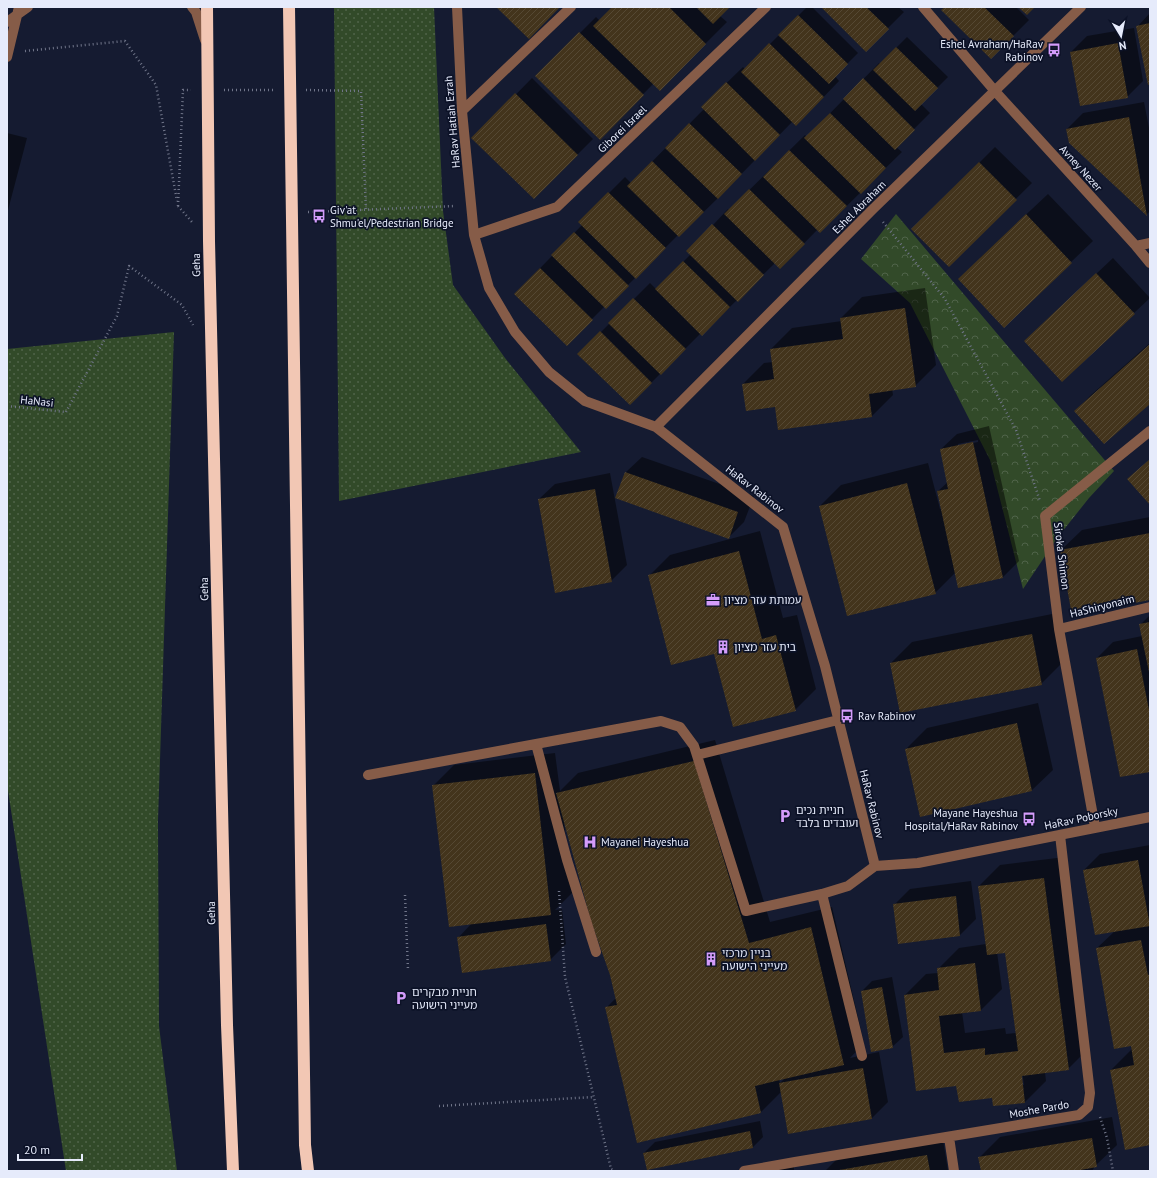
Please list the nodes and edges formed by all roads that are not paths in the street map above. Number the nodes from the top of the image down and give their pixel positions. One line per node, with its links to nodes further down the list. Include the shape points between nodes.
1 (28, 7): 10 (street)
2 (192, 7): 12 (street, via 196,12)
3 (207, 7): 12 (highway, Geha)
4 (289, 7): 37 (highway, via 304,1129)
5 (457, 7): 15 (street, HaRav Hatiah Ezrah)
6 (571, 7): 15 (street)
7 (766, 7): 16 (street, Giborei Israel, via 557,207)
8 (923, 7): 14 (street, Avney Nezer)
9 (1081, 7): 14 (street, Eshel Abraham)
10 (18, 11): 11 (street); 13 (street)
11 (7, 22)
12 (208, 50): 36 (highway, Geha, via 208,241 227,1025)
13 (7, 54)
14 (994, 90): 18 (street, Avney Nezer); 20 (street, Eshel Abraham)
15 (462, 111): 16 (street, HaRav Hatiah Ezrah)
16 (474, 235): 20 (street, HaRav Rabinov, via 489,288 515,332 549,372 585,401)
17 (1150, 243): 18 (street)
18 (1136, 246): 19 (street, Avney Nezer)
19 (1150, 263)
20 (656, 427): 24 (street, HaRav Rabinov, via 783,527 825,666)
21 (1150, 431): 23 (street, Siroka Shimon, via 1045,516)
22 (1150, 607): 23 (street, HaShiryonaim)
23 (1059, 629): 29 (street, Siroka Shimon)
24 (838, 720): 26 (street); 31 (street, HaRav Rabinov)
25 (536, 744): 26 (street, via 661,721 680,727 694,746); 27 (street); 33 (street, via 567,860)
26 (696, 755): 32 (street, via 746,911)
27 (368, 774)
28 (1150, 817): 29 (street, HaRav Poborsky)
29 (1095, 827): 30 (street, HaRav Poborsky)
30 (1060, 835): 31 (street, HaRav Poborsky, via 918,863); 35 (street, Moshe Pardo, via 1090,1093 1088,1107 1079,1115)
31 (874, 866): 32 (street, via 848,886)
32 (822, 894): 34 (street)
33 (596, 952)
34 (862, 1056)
35 (949, 1137): 38 (street, Moshe Pardo); 39 (street)
36 (233, 1171)
37 (308, 1171)
38 (744, 1171)
39 (954, 1171)

